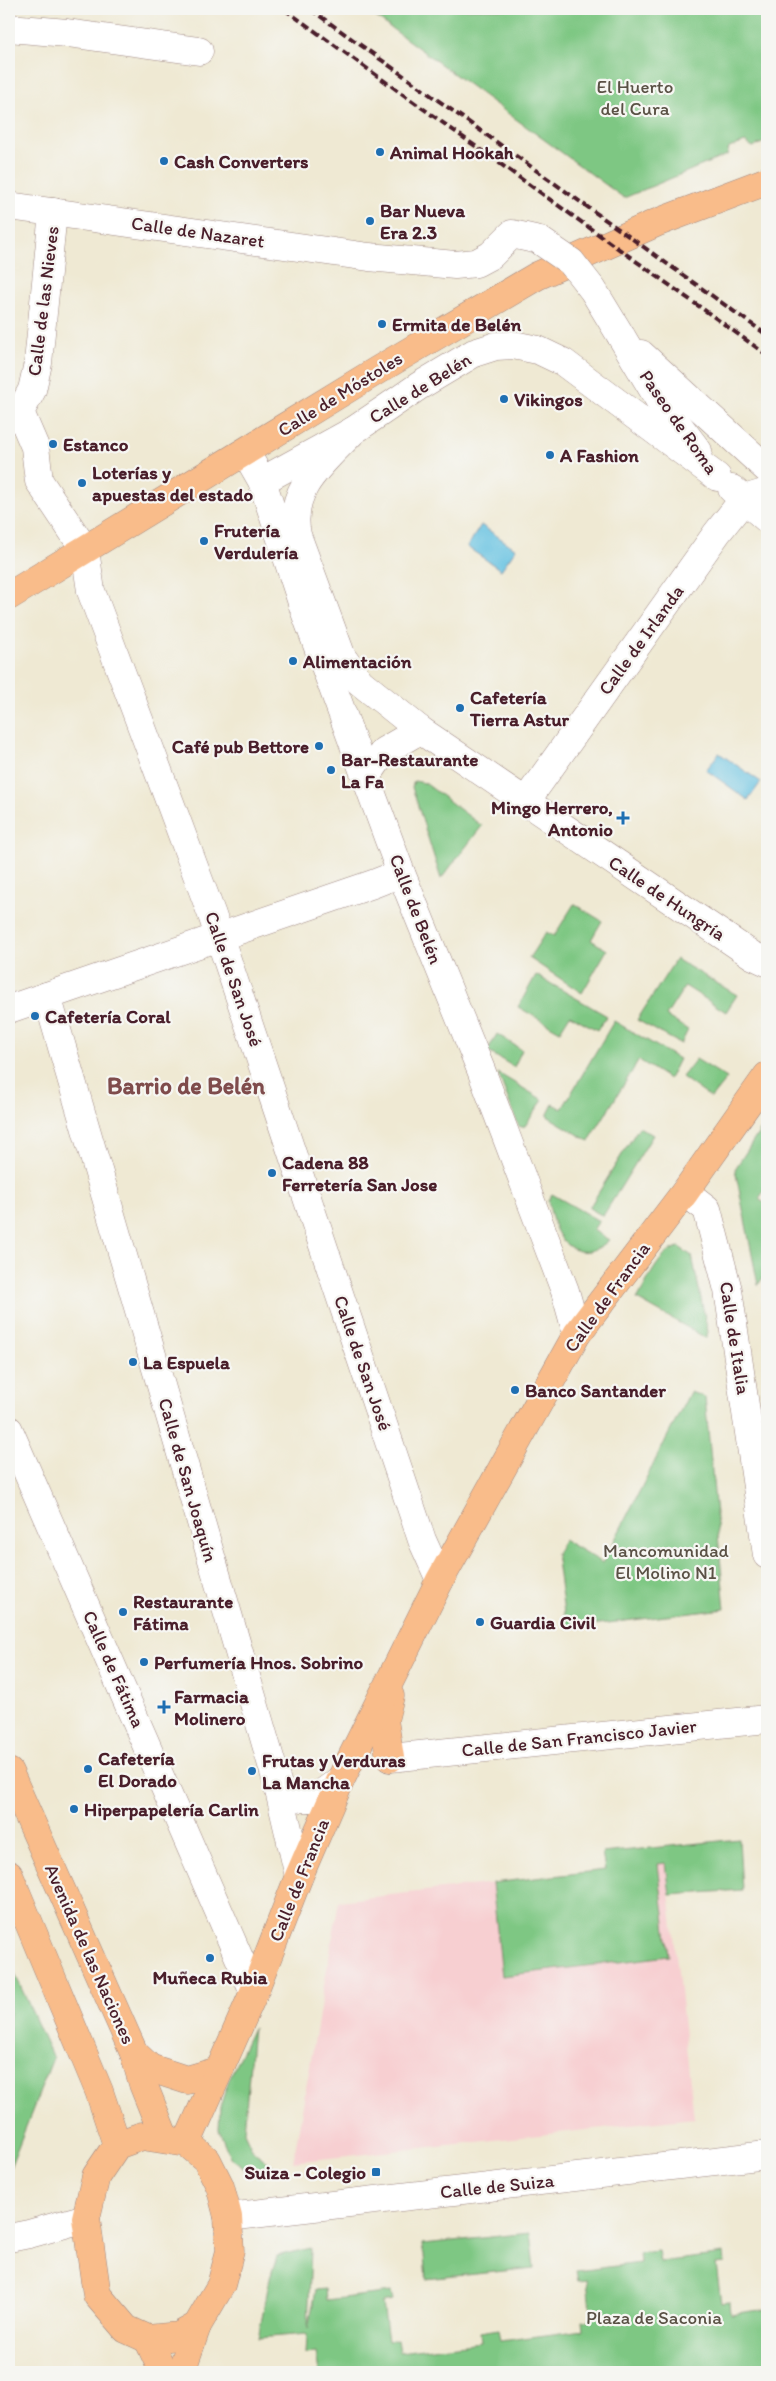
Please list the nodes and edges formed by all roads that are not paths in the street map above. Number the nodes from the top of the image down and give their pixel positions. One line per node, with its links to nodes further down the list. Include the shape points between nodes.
1 (9, 28): 2 (street)
2 (198, 52)
3 (767, 181): 9 (main road, Calle de Móstoles, via 656,223 537,276)
4 (9, 206): 5 (street, Calle de Nazaret)
5 (53, 212): 6 (street, Calle de Nazaret, via 455,265 476,263 512,234); 15 (street, Calle de las Nieves, via 38,363 32,390 20,412 35,447 39,481)
6 (539, 240): 7 (street, Paseo de Roma, bridge, via 571,262 593,290)
7 (621, 336): 10 (street, Paseo de Roma); 11 (street, Paseo de Roma, via 658,398)
8 (353, 431): 11 (street, Calle de Belén, via 474,353 513,345 538,350 563,362); 12 (street, Calle de Belén); 16 (street, Calle de Belén, via 302,487 294,520)
9 (246, 452): 12 (street, Calle de Belén); 15 (main road, Calle de Móstoles)
10 (767, 469)
11 (717, 477): 13 (street, Paseo de Roma)
12 (262, 481): 19 (street, Calle de Belén, via 305,612)
13 (756, 495): 14 (street, Paseo de Roma); 20 (street, Calle de Irlanda, via 717,533)
14 (767, 519)
15 (79, 541): 17 (main road, Calle de Móstoles); 22 (street, Calle de San José, via 92,591)
16 (307, 561): 18 (street, Calle de Hungría, via 342,657 360,682)
17 (9, 596)
18 (420, 730): 19 (street, via 384,751); 20 (street, Calle de Hungría)
19 (367, 776): 21 (street, Calle de Belén)
20 (526, 801): 23 (street, Calle de Hungría, via 752,956)
21 (401, 873): 22 (street); 28 (street, Calle de Belén, via 565,1290)
22 (219, 936): 24 (street); 31 (street, Calle de San José, via 422,1540)
23 (767, 962)
24 (47, 996): 25 (street); 37 (street, Calle de San Joaquín)
25 (9, 1009)
26 (767, 1076): 27 (main road, Calle de Francia)
27 (685, 1192): 28 (main road, Calle de Francia); 30 (street, Calle de Italia, via 707,1209 728,1290)
28 (577, 1334): 31 (main road, Calle de Francia)
29 (9, 1430): 40 (street, Calle de Fátima)
30 (767, 1555)
31 (440, 1580): 32 (main road, Calle de Francia)
32 (399, 1664): 34 (main road, Calle de Francia, via 384,1720); 36 (main road, Calle de Francia)
33 (767, 1719): 34 (street, Calle de San Francisco Javier)
34 (390, 1758)
35 (9, 1772): 41 (main road, Avenida de las Naciones)
36 (341, 1779): 37 (street, via 319,1796 303,1800); 39 (main road, Calle de Francia)
37 (279, 1791): 39 (street, Calle de San Joaquín)
38 (9, 1875): 44 (main road, via 86,2058)
39 (299, 1876): 40 (main road, Calle de Francia)
40 (254, 1992): 42 (main road, Calle de Francia)
41 (134, 2053): 42 (main road, via 150,2068 187,2080); 43 (main road, Avenida de las Naciones, via 142,2084)
42 (218, 2071): 43 (main road, Calle de Francia)
43 (176, 2141): 44 (main road, via 142,2136); 46 (main road, via 206,2160 220,2186)
44 (117, 2146): 47 (main road, via 96,2176)
45 (767, 2155): 46 (street, Calle de Suiza)
46 (228, 2217): 49 (main road, via 230,2251 221,2285)
47 (86, 2218): 48 (street); 50 (main road, via 97,2295 126,2329)
48 (9, 2238)
49 (196, 2326): 50 (main road, via 179,2336); 52 (main road)
50 (148, 2339): 51 (main road)
51 (162, 2372)
52 (181, 2372)

